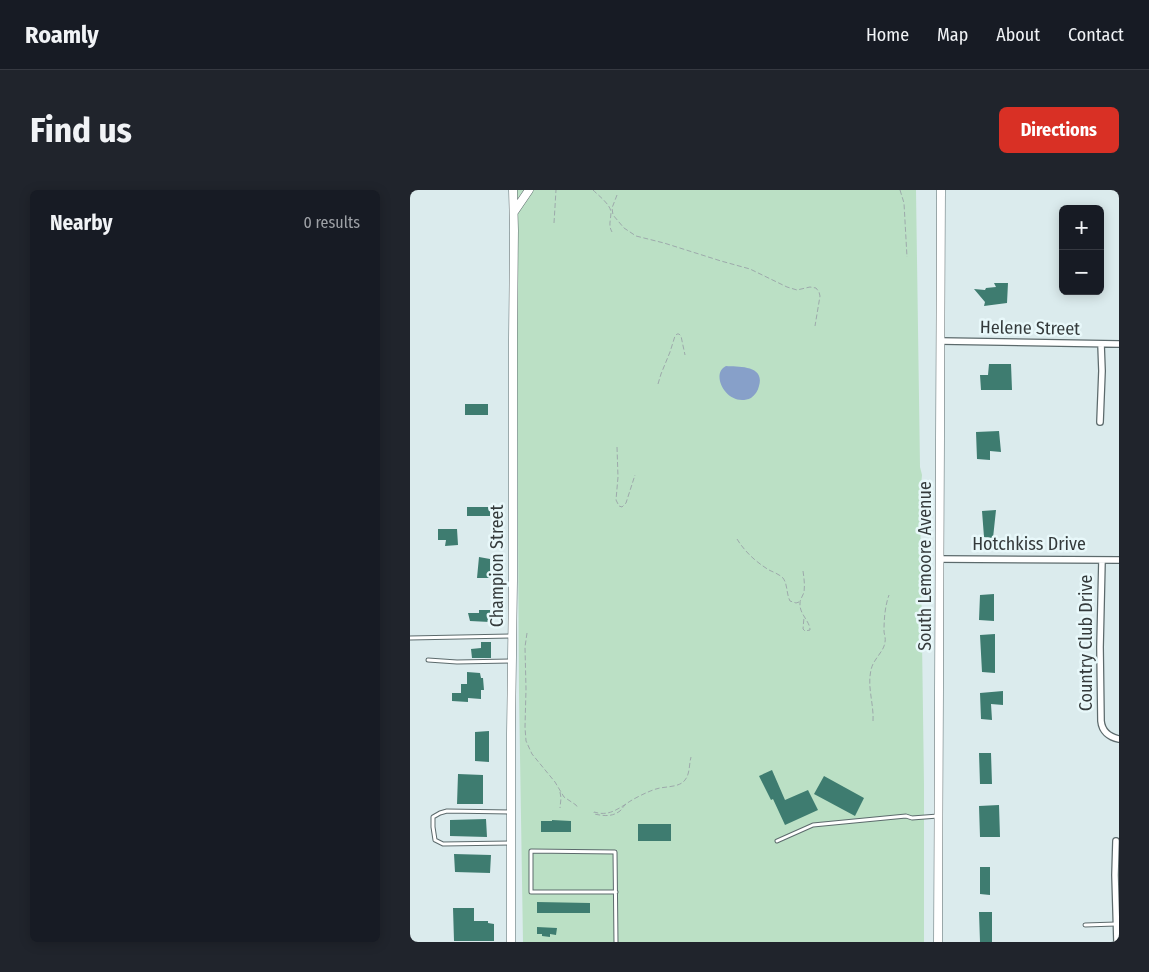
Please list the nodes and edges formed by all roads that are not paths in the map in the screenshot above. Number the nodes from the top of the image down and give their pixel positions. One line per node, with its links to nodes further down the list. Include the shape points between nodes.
1 (513, 190): 4 (street, Champion Street)
2 (529, 190): 4 (street)
3 (941, 190): 5 (street, South Lemoore Avenue)
4 (514, 212): 12 (street, Champion Street)
5 (941, 341): 6 (street, Helene Street); 9 (street, South Lemoore Avenue)
6 (1101, 344): 7 (street, Helene Street); 8 (street)
7 (1119, 344)
8 (1100, 422)
9 (940, 559): 10 (street, Hotchkiss Drive); 18 (street, South Lemoore Avenue)
10 (1102, 560): 11 (street, Hotchkiss Drive); 16 (street, Country Club Drive, via 1102,726 1109,735)
11 (1119, 560)
12 (512, 636): 13 (lane); 15 (street, Champion Street)
13 (410, 638)
14 (428, 660): 15 (lane)
15 (511, 661): 17 (street, Champion Street)
16 (1119, 739)
17 (510, 812): 21 (street, Champion Street); 21 (lane, via 447,811 433,816 433,827 435,840 443,844)
18 (939, 816): 19 (lane, via 813,825); 27 (street, South Lemoore Avenue)
19 (777, 841)
20 (1116, 841): 23 (street)
21 (511, 843): 25 (street, Champion Street)
22 (616, 892): 22 (lane, via 615,852 531,851 531,892); 26 (lane)
23 (1116, 924): 24 (lane); 28 (street)
24 (1085, 925)
25 (511, 942)
26 (616, 942)
27 (938, 942)
28 (1117, 942)

